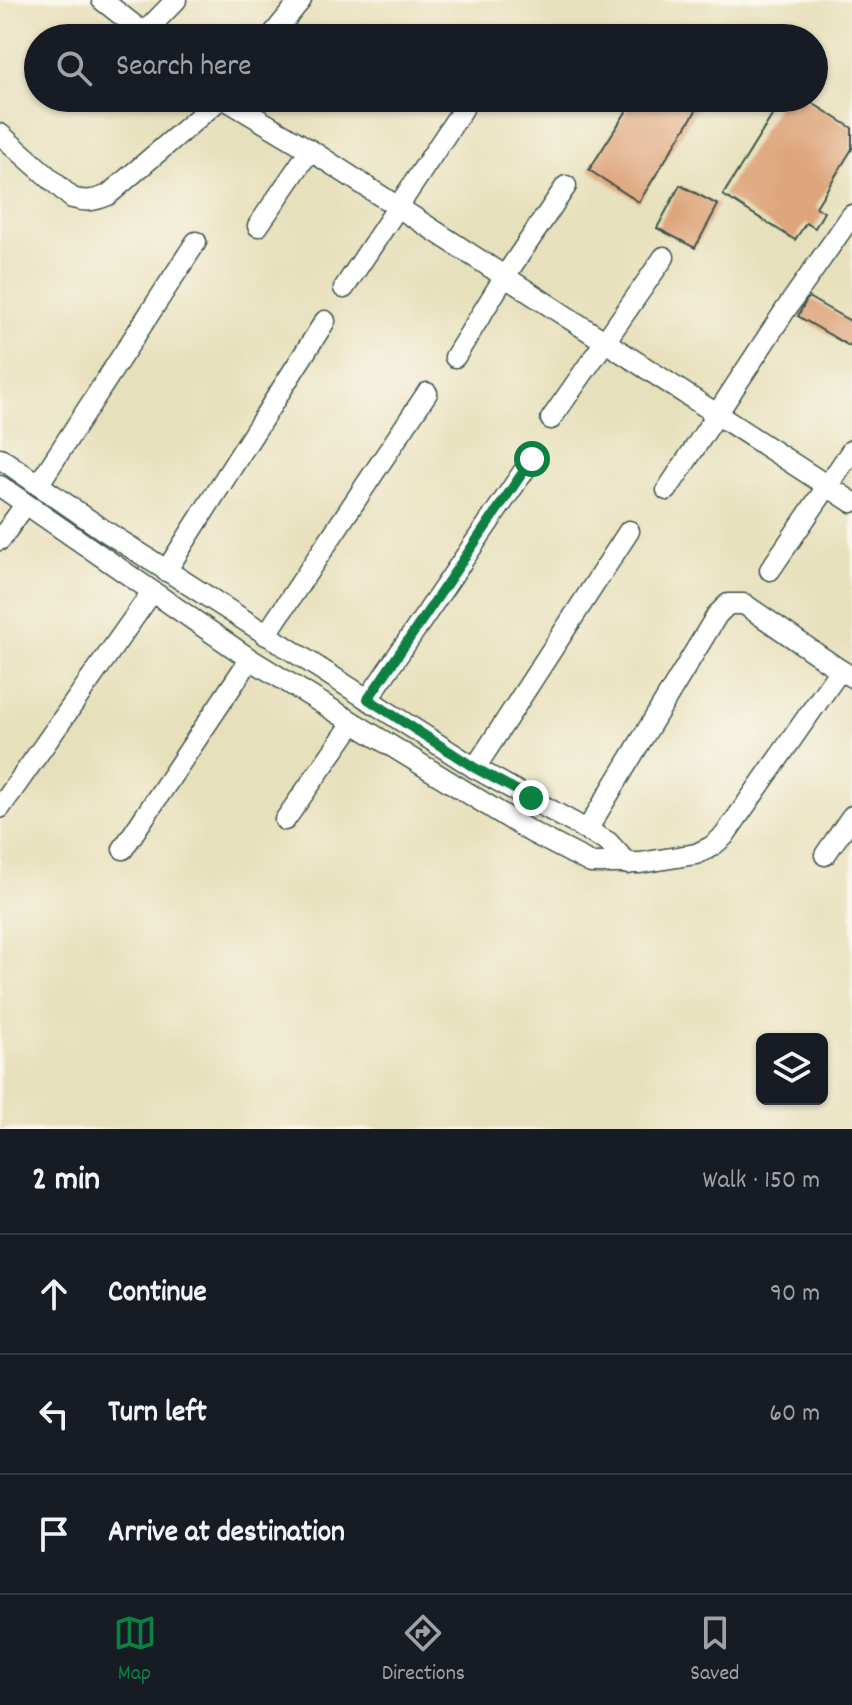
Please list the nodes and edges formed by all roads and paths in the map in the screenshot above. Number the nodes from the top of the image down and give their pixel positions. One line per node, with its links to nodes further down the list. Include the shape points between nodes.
1 (102, 0): 4 (street)
2 (176, 0): 5 (street)
3 (301, 0): 6 (street)
4 (133, 24)
5 (153, 24)
6 (281, 24)
7 (206, 112): 10 (street, via 108,195 85,202 72,198)
8 (246, 112): 11 (street)
9 (461, 112): 13 (street)
10 (0, 134)
11 (310, 150): 13 (street); 15 (street)
12 (566, 186): 18 (street)
13 (398, 208): 18 (street); 19 (street)
14 (852, 215): 24 (street)
15 (258, 226)
16 (196, 242): 29 (street)
17 (664, 257): 21 (street)
18 (505, 276): 21 (street); 22 (street)
19 (344, 288)
20 (325, 321): 40 (street)
21 (606, 342): 24 (street); 25 (street)
22 (455, 357)
23 (427, 393): 42 (street)
24 (718, 415): 31 (street); 32 (street)
25 (551, 419)
26 (852, 450): 31 (street)
27 (0, 458): 29 (street)
28 (532, 459): 47 (street)
29 (38, 485): 35 (street)
30 (0, 486): 34 (street)
31 (827, 486): 33 (street); 39 (street)
32 (667, 490)
33 (852, 502)
34 (25, 505): 37 (street); 38 (street)
35 (102, 529): 38 (street); 40 (street)
36 (629, 531): 49 (street)
37 (0, 540)
38 (88, 548): 41 (street)
39 (770, 570)
40 (166, 571): 42 (street)
41 (152, 592): 43 (street); 51 (street)
42 (266, 635): 44 (street)
43 (250, 659): 46 (street); 56 (street)
44 (321, 669): 46 (street); 47 (street)
45 (846, 674): 55 (street, via 744,604 728,604); 58 (street, via 718,841 696,854)
46 (305, 693): 48 (street)
47 (368, 699): 49 (street)
48 (353, 723): 53 (street); 54 (street)
49 (475, 768): 50 (street)
50 (531, 798): 54 (street); 55 (street)
51 (0, 808)
52 (852, 816): 57 (street)
53 (285, 820)
54 (517, 823): 58 (street, via 591,863)
55 (587, 830): 58 (street, via 608,842)
56 (123, 849)
57 (825, 855)
58 (628, 864)

